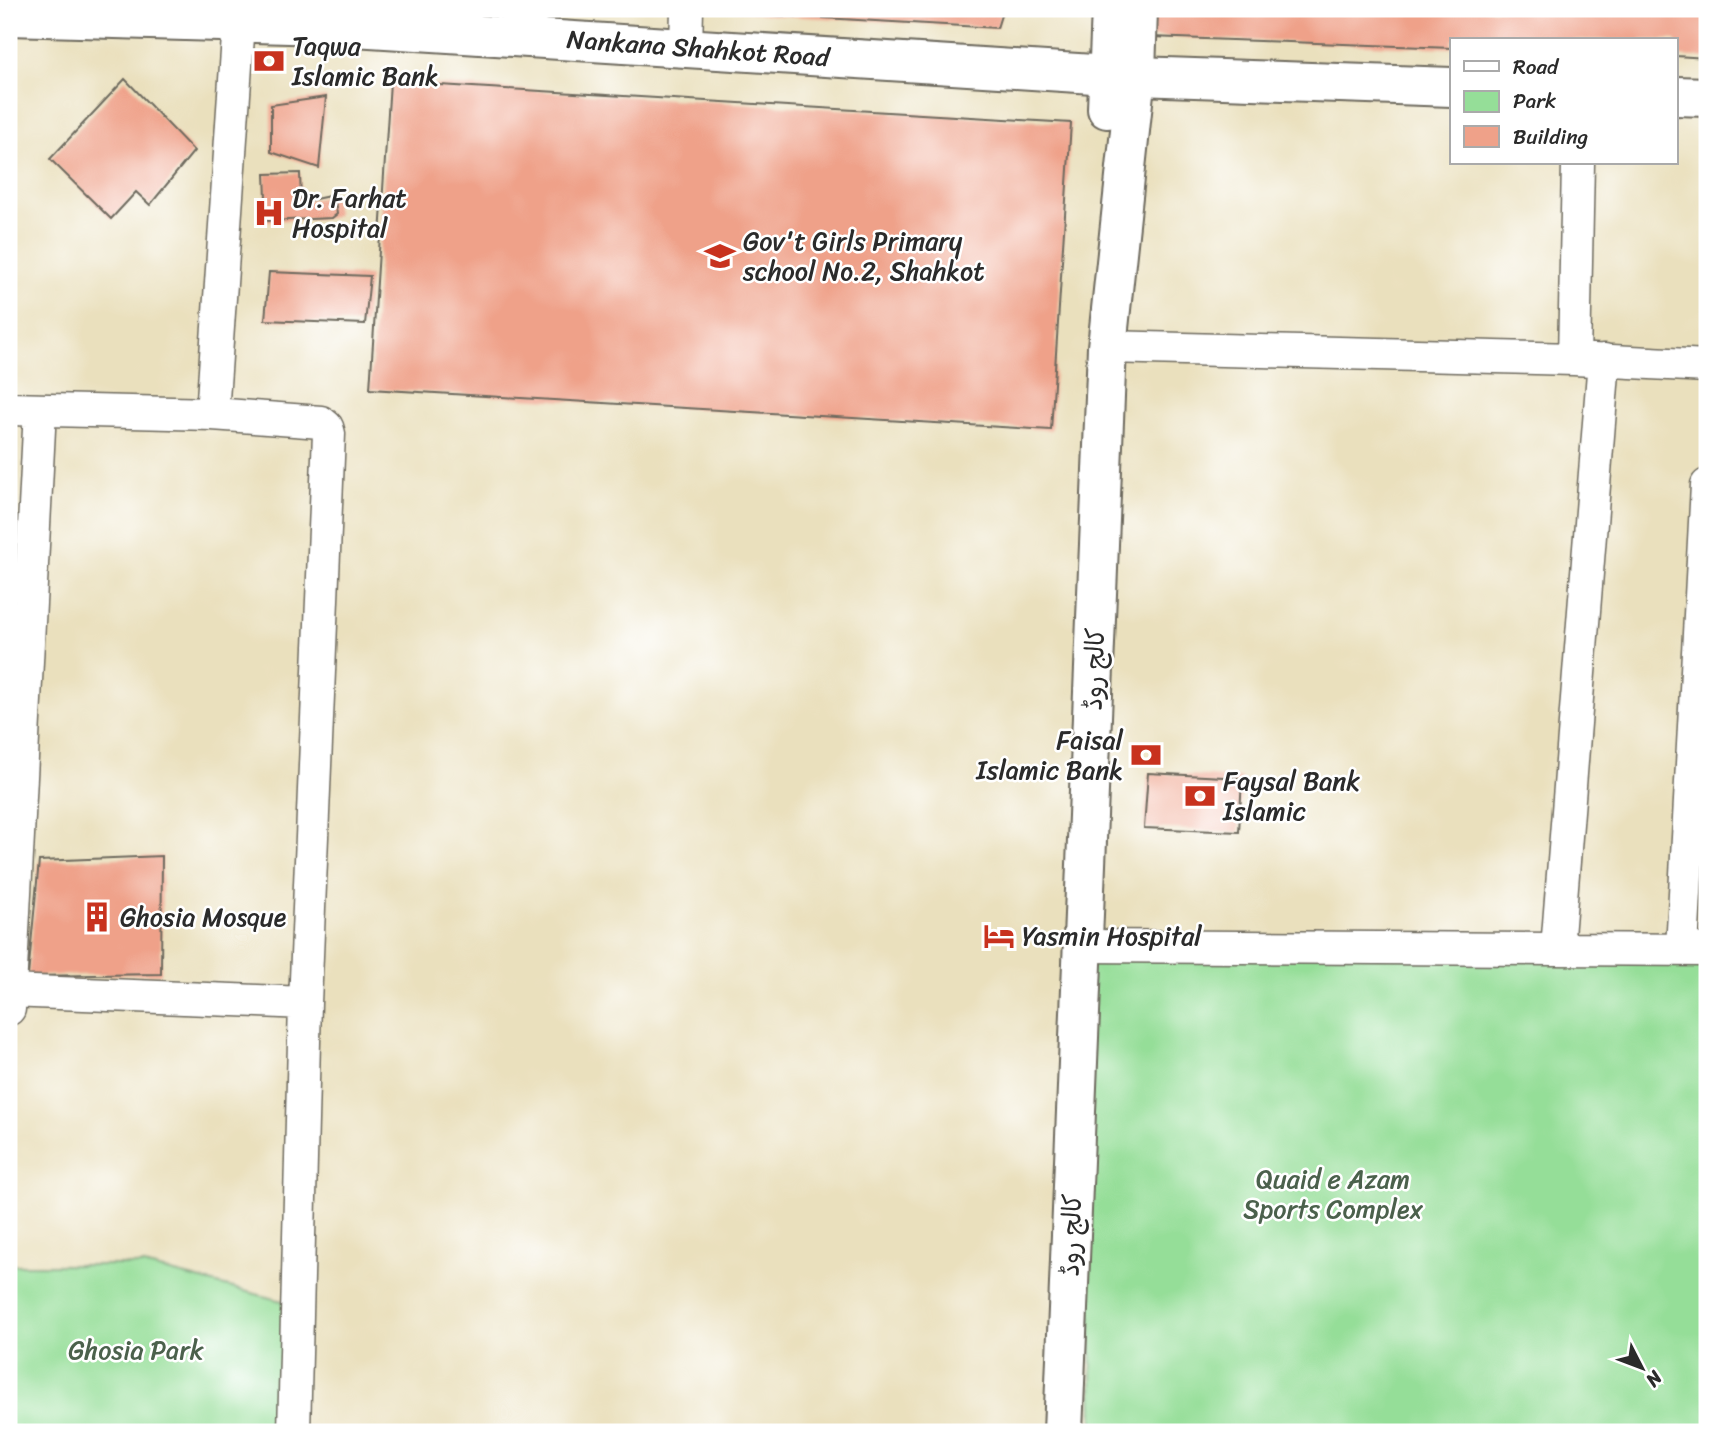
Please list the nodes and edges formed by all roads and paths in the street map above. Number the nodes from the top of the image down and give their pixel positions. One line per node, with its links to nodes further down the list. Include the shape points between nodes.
1 (687, 9): 7 (street)
2 (1111, 9): 8 (street)
3 (1138, 9): 8 (street)
4 (9, 16): 6 (street, Nankana Shahkot Road)
5 (323, 17): 6 (street, Nankana Shahkot Road); 7 (street, Nankana Shahkot Road)
6 (239, 22): 18 (street)
7 (686, 47): 8 (street, Nankana Shahkot Road)
8 (1122, 75): 9 (street, Nankana Shahkot Road); 13 (street, کالج روڈ); 27 (street, کالج روڈ)
9 (1450, 87)
10 (1678, 96): 11 (street)
11 (1707, 97)
12 (1578, 164): 14 (street)
13 (1107, 347): 14 (street); 20 (street, کالج روڈ)
14 (1589, 359): 15 (street); 21 (street)
15 (1707, 366)
16 (9, 409): 17 (street)
17 (40, 410): 18 (street); 23 (street)
18 (212, 414): 24 (street, via 321,422 329,433)
19 (1707, 485): 22 (street)
20 (1083, 946): 21 (street); 28 (street, کالج روڈ)
21 (1557, 949): 22 (street)
22 (1695, 949)
23 (9, 991): 24 (street); 25 (street)
24 (305, 1003): 26 (street)
25 (9, 1009)
26 (293, 1432)
27 (1041, 1432)
28 (1063, 1432)

